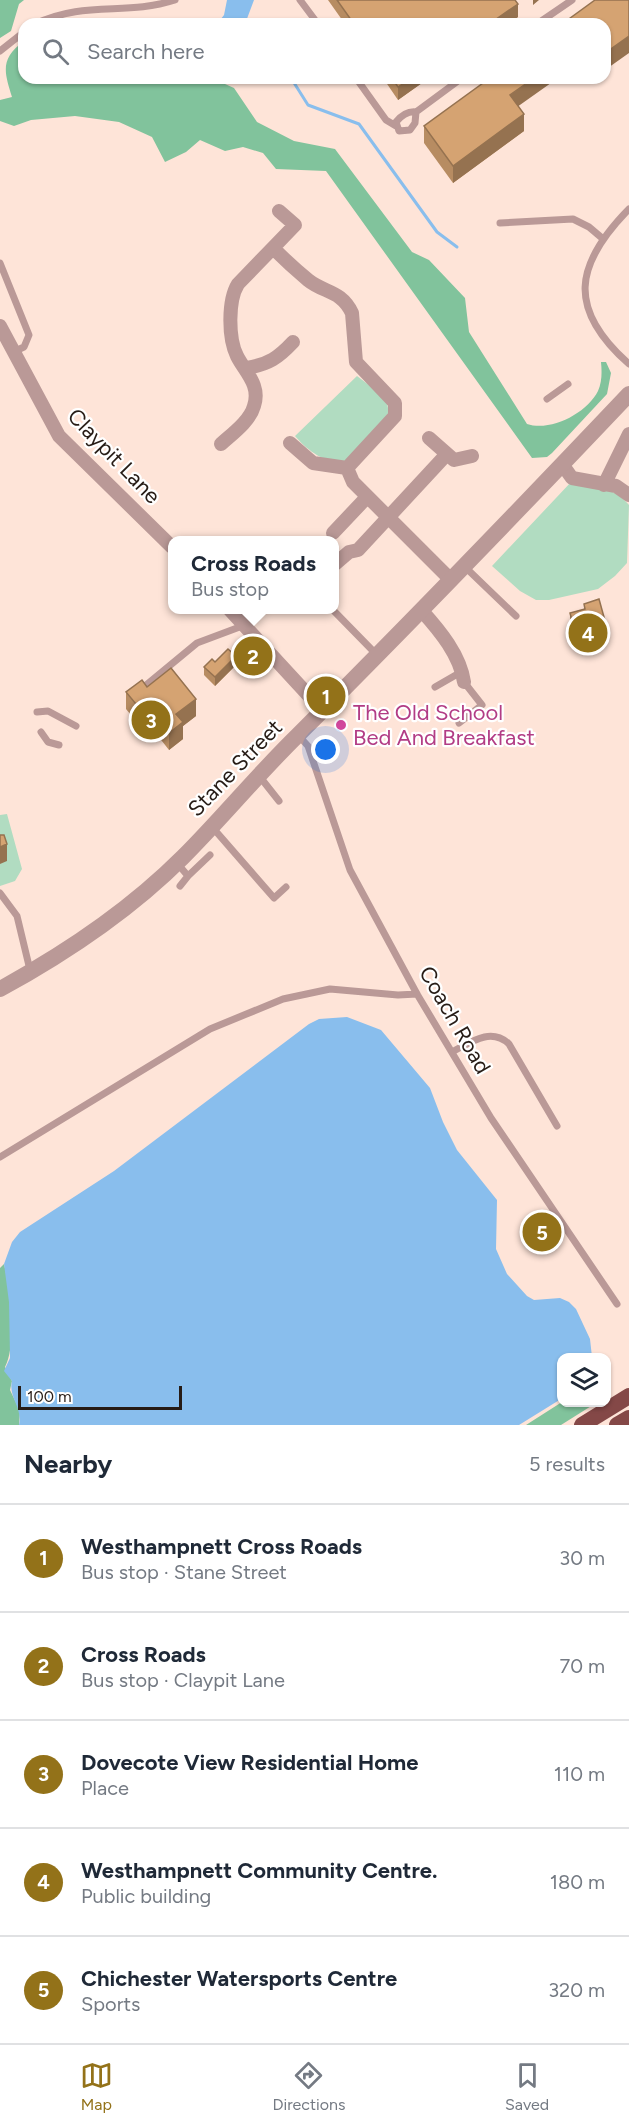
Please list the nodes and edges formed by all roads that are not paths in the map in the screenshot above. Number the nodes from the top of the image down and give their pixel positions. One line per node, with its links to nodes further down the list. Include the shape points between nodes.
1 (175, 0): 4 (lane, via 145,6 75,7)
2 (300, 0): 5 (lane)
3 (572, 0): 6 (lane)
4 (45, 18)
5 (314, 18)
6 (546, 18)
7 (18, 37): 8 (lane)
8 (0, 51)
9 (360, 84): 12 (lane, via 386,120)
10 (454, 84): 11 (lane)
11 (416, 112): 12 (lane, via 400,118); 12 (lane, via 410,130 403,132)
12 (396, 126)
13 (629, 209): 16 (lane)
14 (279, 211): 17 (street, via 295,225)
15 (500, 223): 16 (lane, via 567,219 580,222)
16 (602, 238): 22 (lane, via 588,267 586,302 604,339)
17 (273, 248): 23 (street, via 232,292 231,336 237,356); 34 (street, via 310,282 331,290 350,307 356,362 394,403 395,416)
18 (0, 263): 21 (lane, via 29,335 24,347)
19 (0, 326): 21 (street, Claypit Lane)
20 (293, 342): 23 (street, via 267,365)
21 (13, 352): 40 (street, Claypit Lane, via 58,436)
22 (629, 364)
23 (248, 368): 30 (street, via 256,390 254,406)
24 (568, 384): 26 (lane)
25 (629, 394): 33 (street, Stane Street)
26 (547, 399)
27 (629, 434): 35 (street)
28 (429, 438): 31 (street)
29 (290, 443): 34 (street, via 313,463)
30 (221, 444)
31 (446, 455): 32 (street, via 454,460); 38 (street)
32 (472, 456)
33 (562, 465): 35 (street, via 572,478); 42 (street, Stane Street)
34 (347, 468): 37 (street, via 353,482)
35 (604, 485): 36 (street, via 616,486)
36 (629, 495)
37 (367, 497): 38 (street); 39 (street)
38 (388, 518): 41 (street, via 358,550); 43 (street)
39 (333, 533)
40 (168, 543)
41 (339, 561)
42 (464, 566): 43 (street, Stane Street); 47 (lane)
43 (451, 580): 44 (street, Stane Street)
44 (422, 611): 49 (street, Stane Street); 50 (street, via 441,633)
45 (235, 614): 48 (street)
46 (338, 614): 49 (lane)
47 (516, 616)
48 (245, 625): 52 (lane, via 197,643); 53 (street)
49 (378, 655): 53 (street, Stane Street)
50 (464, 676): 51 (lane); 55 (lane, via 482,705)
51 (435, 687)
52 (130, 698)
53 (323, 711): 58 (street, Stane Street)
54 (37, 712): 56 (lane, via 48,711)
55 (459, 723)
56 (76, 726)
57 (41, 732): 59 (lane, via 48,742)
58 (298, 735): 60 (street, Stane Street); 71 (lane, Coach Road, via 308,746 350,870)
59 (59, 745)
60 (258, 775): 61 (lane); 62 (street, Stane Street)
61 (279, 801)
62 (211, 826): 64 (street, Stane Street); 67 (lane, via 274,898)
63 (210, 855): 65 (lane)
64 (177, 863): 65 (lane); 69 (street, Stane Street, via 119,913)
65 (188, 876): 66 (lane)
66 (180, 886)
67 (286, 887)
68 (0, 893): 69 (lane, via 17,916)
69 (30, 972): 70 (street, Stane Street)
70 (0, 989)
71 (417, 994): 72 (lane, Coach Road); 74 (lane, via 330,989 283,999 210,1029)
72 (452, 1052): 73 (lane, via 484,1037 502,1038); 75 (lane, Coach Road, via 491,1118)
73 (557, 1126)
74 (0, 1157)
75 (617, 1304)
76 (629, 1396): 78 (highway)
77 (629, 1418): 79 (highway)
78 (582, 1425)
79 (617, 1425)

